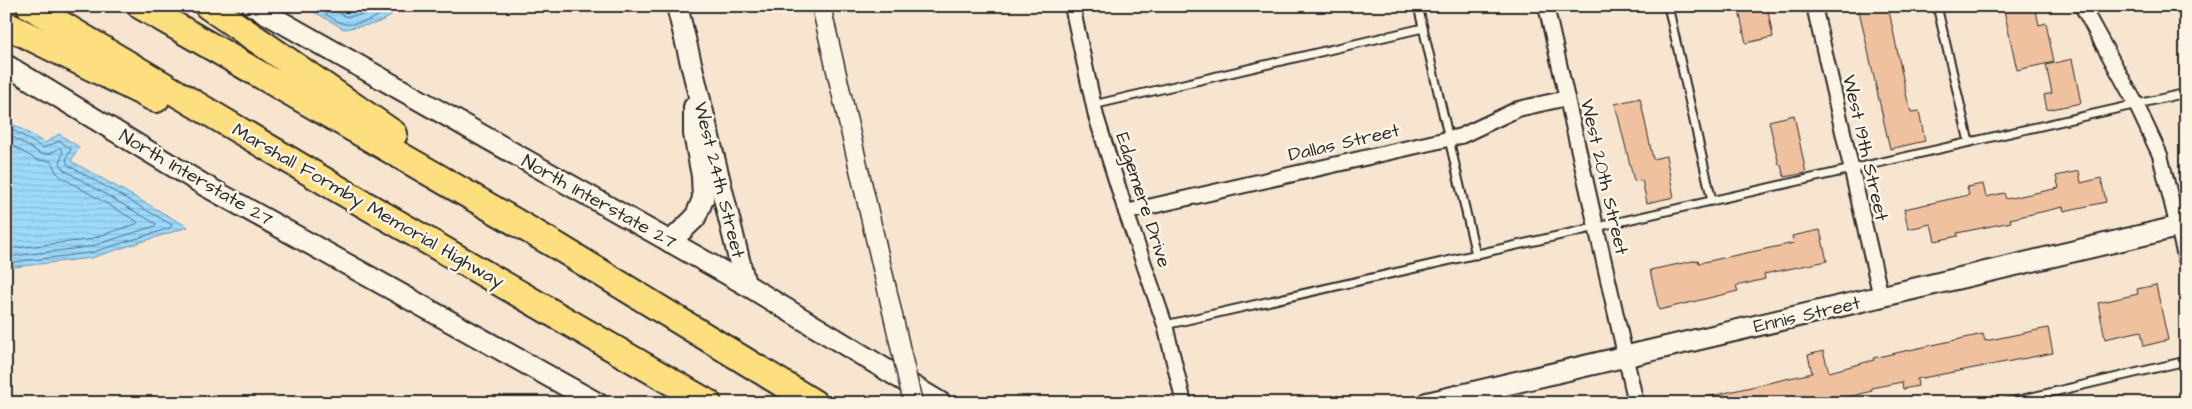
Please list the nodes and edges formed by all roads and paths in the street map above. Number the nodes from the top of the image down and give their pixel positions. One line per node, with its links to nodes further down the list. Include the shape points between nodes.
1 (30, 6): 25 (highway, Marshall Formby Memorial Highway)
2 (141, 6): 31 (highway)
3 (208, 6): 31 (highway)
4 (254, 6): 30 (main road, North Interstate 27)
5 (678, 6): 17 (main road, West 24th Street)
6 (821, 6): 42 (street, bridge)
7 (1072, 6): 21 (street, Edgemere Drive)
8 (1418, 6): 15 (lane)
9 (1546, 6): 19 (street, West 20th Street)
10 (1668, 6): 26 (lane)
11 (1814, 6): 24 (street, West 19th Street)
12 (1937, 6): 23 (lane)
13 (2082, 6): 20 (street)
14 (6, 25): 25 (highway)
15 (1423, 28): 21 (lane); 22 (lane)
16 (6, 65): 39 (main road, North Interstate 27, via 204,185)
17 (694, 75): 30 (main road, West 24th Street, via 694,134 703,186 702,199 695,218); 34 (main road, West 24th Street)
18 (2186, 93): 20 (lane)
19 (1567, 98): 22 (street, Dallas Street, via 1518,109 1461,136); 29 (street, West 20th Street)
20 (2136, 104): 23 (lane); 28 (street, via 2160,155)
21 (1094, 105): 27 (street, Edgemere Drive)
22 (1449, 138): 27 (street, Dallas Street); 32 (lane)
23 (1969, 142): 24 (lane)
24 (1851, 169): 26 (lane); 35 (street, West 19th Street)
25 (338, 190): 40 (highway, Marshall Formby Memorial Highway)
26 (1712, 201): 29 (lane)
27 (1126, 212): 36 (street, Edgemere Drive)
28 (2182, 226): 33 (street); 35 (main road, Ennis Street)
29 (1596, 227): 32 (lane); 37 (street, West 20th Street)
30 (670, 242): 34 (main road, North Interstate 27)
31 (557, 246): 41 (highway)
32 (1476, 255): 36 (lane)
33 (2186, 260)
34 (745, 284): 43 (main road, North Interstate 27)
35 (1880, 297): 37 (main road, Ennis Street)
36 (1165, 325): 44 (street, Edgemere Drive)
37 (1626, 357): 45 (main road, Ennis Street); 46 (street, West 20th Street)
38 (2186, 361): 47 (lane)
39 (597, 403)
40 (708, 403)
41 (814, 403)
42 (913, 403)
43 (940, 403)
44 (1184, 403)
45 (1427, 403)
46 (1636, 403)
47 (2006, 403)

